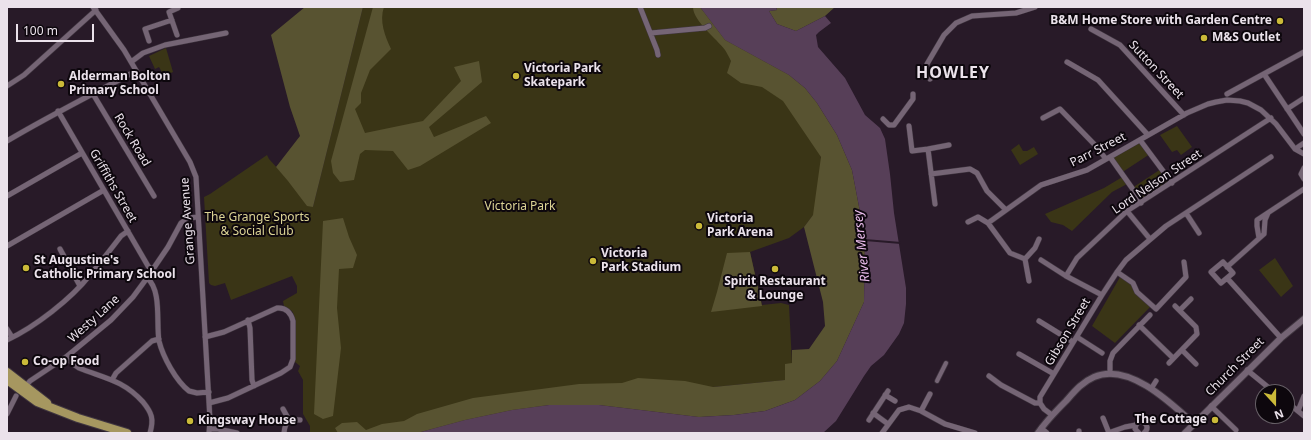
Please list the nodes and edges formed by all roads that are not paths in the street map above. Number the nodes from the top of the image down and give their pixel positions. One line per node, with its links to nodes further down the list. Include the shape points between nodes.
1 (178, 7): 5 (street, via 169,12)
2 (640, 7): 9 (street)
3 (1035, 7): 18 (street, via 1016,13 972,16 956,23 944,35 927,64)
4 (95, 8): 14 (street, Grange Avenue); 19 (street, via 24,75)
5 (172, 20): 10 (street); 11 (street, via 145,29)
6 (710, 26): 9 (street)
7 (1091, 29): 26 (street, Sutton Street, via 1120,45)
8 (226, 33): 14 (street, via 165,45 143,53)
9 (651, 33): 13 (street)
10 (177, 35)
11 (149, 41)
12 (1304, 52): 17 (street)
13 (658, 55)
14 (131, 62): 16 (street, Grange Avenue)
15 (1067, 62): 32 (street, via 1098,80)
16 (136, 71): 20 (street); 57 (street, Grange Avenue, via 192,166 196,181)
17 (1264, 74): 22 (street); 24 (street)
18 (930, 79)
19 (7, 86)
20 (93, 94): 25 (street); 50 (street, Rock Road)
21 (913, 94): 29 (street, via 913,99 894,125 889,125)
22 (1227, 94)
23 (1304, 98): 24 (street)
24 (1287, 109): 31 (street)
25 (58, 111): 34 (street); 39 (street, Griffiths Street)
26 (1184, 115): 28 (street, Parr Street, via 1216,102 1232,100 1255,106); 32 (street, Parr Street)
27 (1043, 118): 42 (street, via 1060,109)
28 (1271, 118): 40 (street, Parr Street, via 1295,149); 46 (street, Lord Nelson Street)
29 (883, 119)
30 (909, 126): 38 (street, via 912,151)
31 (1304, 134)
32 (1148, 135): 33 (street, Parr Street)
33 (1140, 140): 42 (street, Parr Street); 46 (street)
34 (7, 141)
35 (1304, 143): 37 (street)
36 (949, 145): 38 (street)
37 (1298, 147)
38 (928, 149): 44 (street)
39 (82, 153): 47 (street, Griffiths Street); 49 (street)
40 (1304, 154)
41 (1271, 157): 56 (street, Gibson Street)
42 (1108, 158): 51 (street); 53 (street, Parr Street, via 1088,170 1041,185)
43 (1304, 168): 45 (street, via 1301,174)
44 (931, 174): 52 (street); 53 (street, via 970,169 977,173 987,191)
45 (1304, 179)
46 (1172, 183): 51 (street, Lord Nelson Street)
47 (104, 190): 60 (street, Griffiths Street); 65 (street)
48 (1303, 191): 55 (street)
49 (7, 196)
50 (154, 196)
51 (1141, 203): 54 (street, Lord Nelson Street)
52 (934, 204)
53 (1006, 210): 59 (street, Parr Street)
54 (1127, 211): 64 (street); 73 (street, Lord Nelson Street, via 1077,258)
55 (1268, 212): 62 (street, via 1264,234); 62 (street, via 1257,220)
56 (1186, 213): 61 (street); 64 (street, Gibson Street)
57 (198, 217): 71 (street, Westy Lane, via 188,218 180,223); 88 (street, Grange Avenue)
58 (968, 222): 59 (street, via 978,217)
59 (988, 223): 67 (street, via 1010,254)
60 (128, 231): 71 (street, Griffiths Street); 77 (street)
61 (1198, 233)
62 (1259, 238): 70 (street)
63 (1039, 239): 67 (street)
64 (1150, 239): 72 (street, Gibson Street, via 1126,260)
65 (8, 243)
66 (60, 249): 77 (street)
67 (1025, 259): 76 (street)
68 (1041, 260): 73 (street)
69 (1184, 262): 72 (street, via 1186,277 1156,309 1137,292 1133,283)
70 (1227, 267): 75 (street, via 1233,273); 75 (street, via 1223,262 1211,272 1221,283)
71 (152, 270): 74 (street, Westy Lane)
72 (1117, 272): 78 (street, Gibson Street)
73 (1066, 276): 78 (street)
74 (147, 278): 92 (street, via 156,293); 97 (street, Westy Lane, via 111,320)
75 (1227, 278): 91 (street)
76 (1029, 281)
77 (80, 286): 90 (street, via 48,314)
78 (1102, 295): 89 (street, Gibson Street)
79 (1191, 299): 81 (street)
80 (1175, 306): 81 (street)
81 (1180, 310): 94 (street, via 1197,331)
82 (1150, 315): 86 (street)
83 (1304, 319): 91 (street, Church Street)
84 (248, 320): 88 (street); 112 (street); 112 (street, via 280,307 290,313 293,321 292,364 284,371)
85 (1038, 321): 93 (street)
86 (1139, 326): 98 (street); 105 (street, via 1113,353)
87 (7, 328): 90 (street)
88 (205, 337): 115 (street, Grange Avenue)
89 (1076, 337): 93 (street, Gibson Street); 95 (street)
90 (10, 338)
91 (1280, 338): 102 (street, Church Street)
92 (159, 339): 108 (street, via 152,341 116,373); 115 (street, via 168,365 185,388 194,393)
93 (1073, 342): 104 (street, Gibson Street)
94 (1182, 350): 98 (street); 101 (street)
95 (1102, 353)
96 (1019, 354): 104 (street)
97 (66, 357): 108 (street, via 78,368); 114 (street, Westy Lane, via 36,376)
98 (1173, 358): 99 (street)
99 (1169, 363)
100 (946, 364): 109 (street)
101 (1196, 364)
102 (1247, 370): 111 (street); 121 (street, Church Street)
103 (7, 372): 114 (main road)
104 (1054, 374): 120 (street, Gibson Street, via 1040,397)
105 (1110, 374): 113 (street, via 1132,378); 128 (street, via 1097,376 1085,383)
106 (989, 376): 120 (street, via 1000,385 1035,403)
107 (7, 380): 114 (main road)
108 (112, 380): 141 (street, via 128,388 146,406 152,419)
109 (937, 381)
110 (1156, 381): 113 (street)
111 (1264, 384)
112 (254, 386): 119 (street, via 228,398)
113 (1151, 389): 135 (street)
114 (21, 391): 127 (street); 140 (main road, via 78,418)
115 (209, 392): 119 (street, Grange Avenue)
116 (930, 394): 124 (street)
117 (1304, 396): 125 (street)
118 (895, 401): 126 (street, via 886,393)
119 (209, 403): 139 (street, Grange Avenue)
120 (1040, 403): 128 (street)
121 (1211, 406): 135 (street, Church Street); 138 (street)
122 (283, 409): 131 (street)
123 (1295, 409): 125 (street)
124 (921, 411): 134 (street, via 904,408 899,410); 145 (street, via 945,424)
125 (1298, 411): 129 (street)
126 (873, 413): 133 (street); 134 (street)
127 (7, 414)
128 (1052, 415): 137 (street)
129 (1304, 416)
130 (1103, 418): 147 (street)
131 (289, 420): 132 (street); 143 (street)
132 (300, 420)
133 (869, 420)
134 (888, 424): 144 (street)
135 (1194, 424): 150 (street, Church Street)
136 (1136, 425): 147 (street); 148 (street, via 1135,429); 149 (street, via 1140,421 1146,423 1147,429)
137 (1039, 430): 146 (street)
138 (1236, 430)
139 (210, 431): 142 (street, via 218,429)
140 (128, 433)
141 (150, 433)
142 (237, 433)
143 (284, 433)
144 (882, 433)
145 (975, 433)
146 (1047, 433)
147 (1108, 433)
148 (1139, 433)
149 (1144, 433)
150 (1185, 433)

